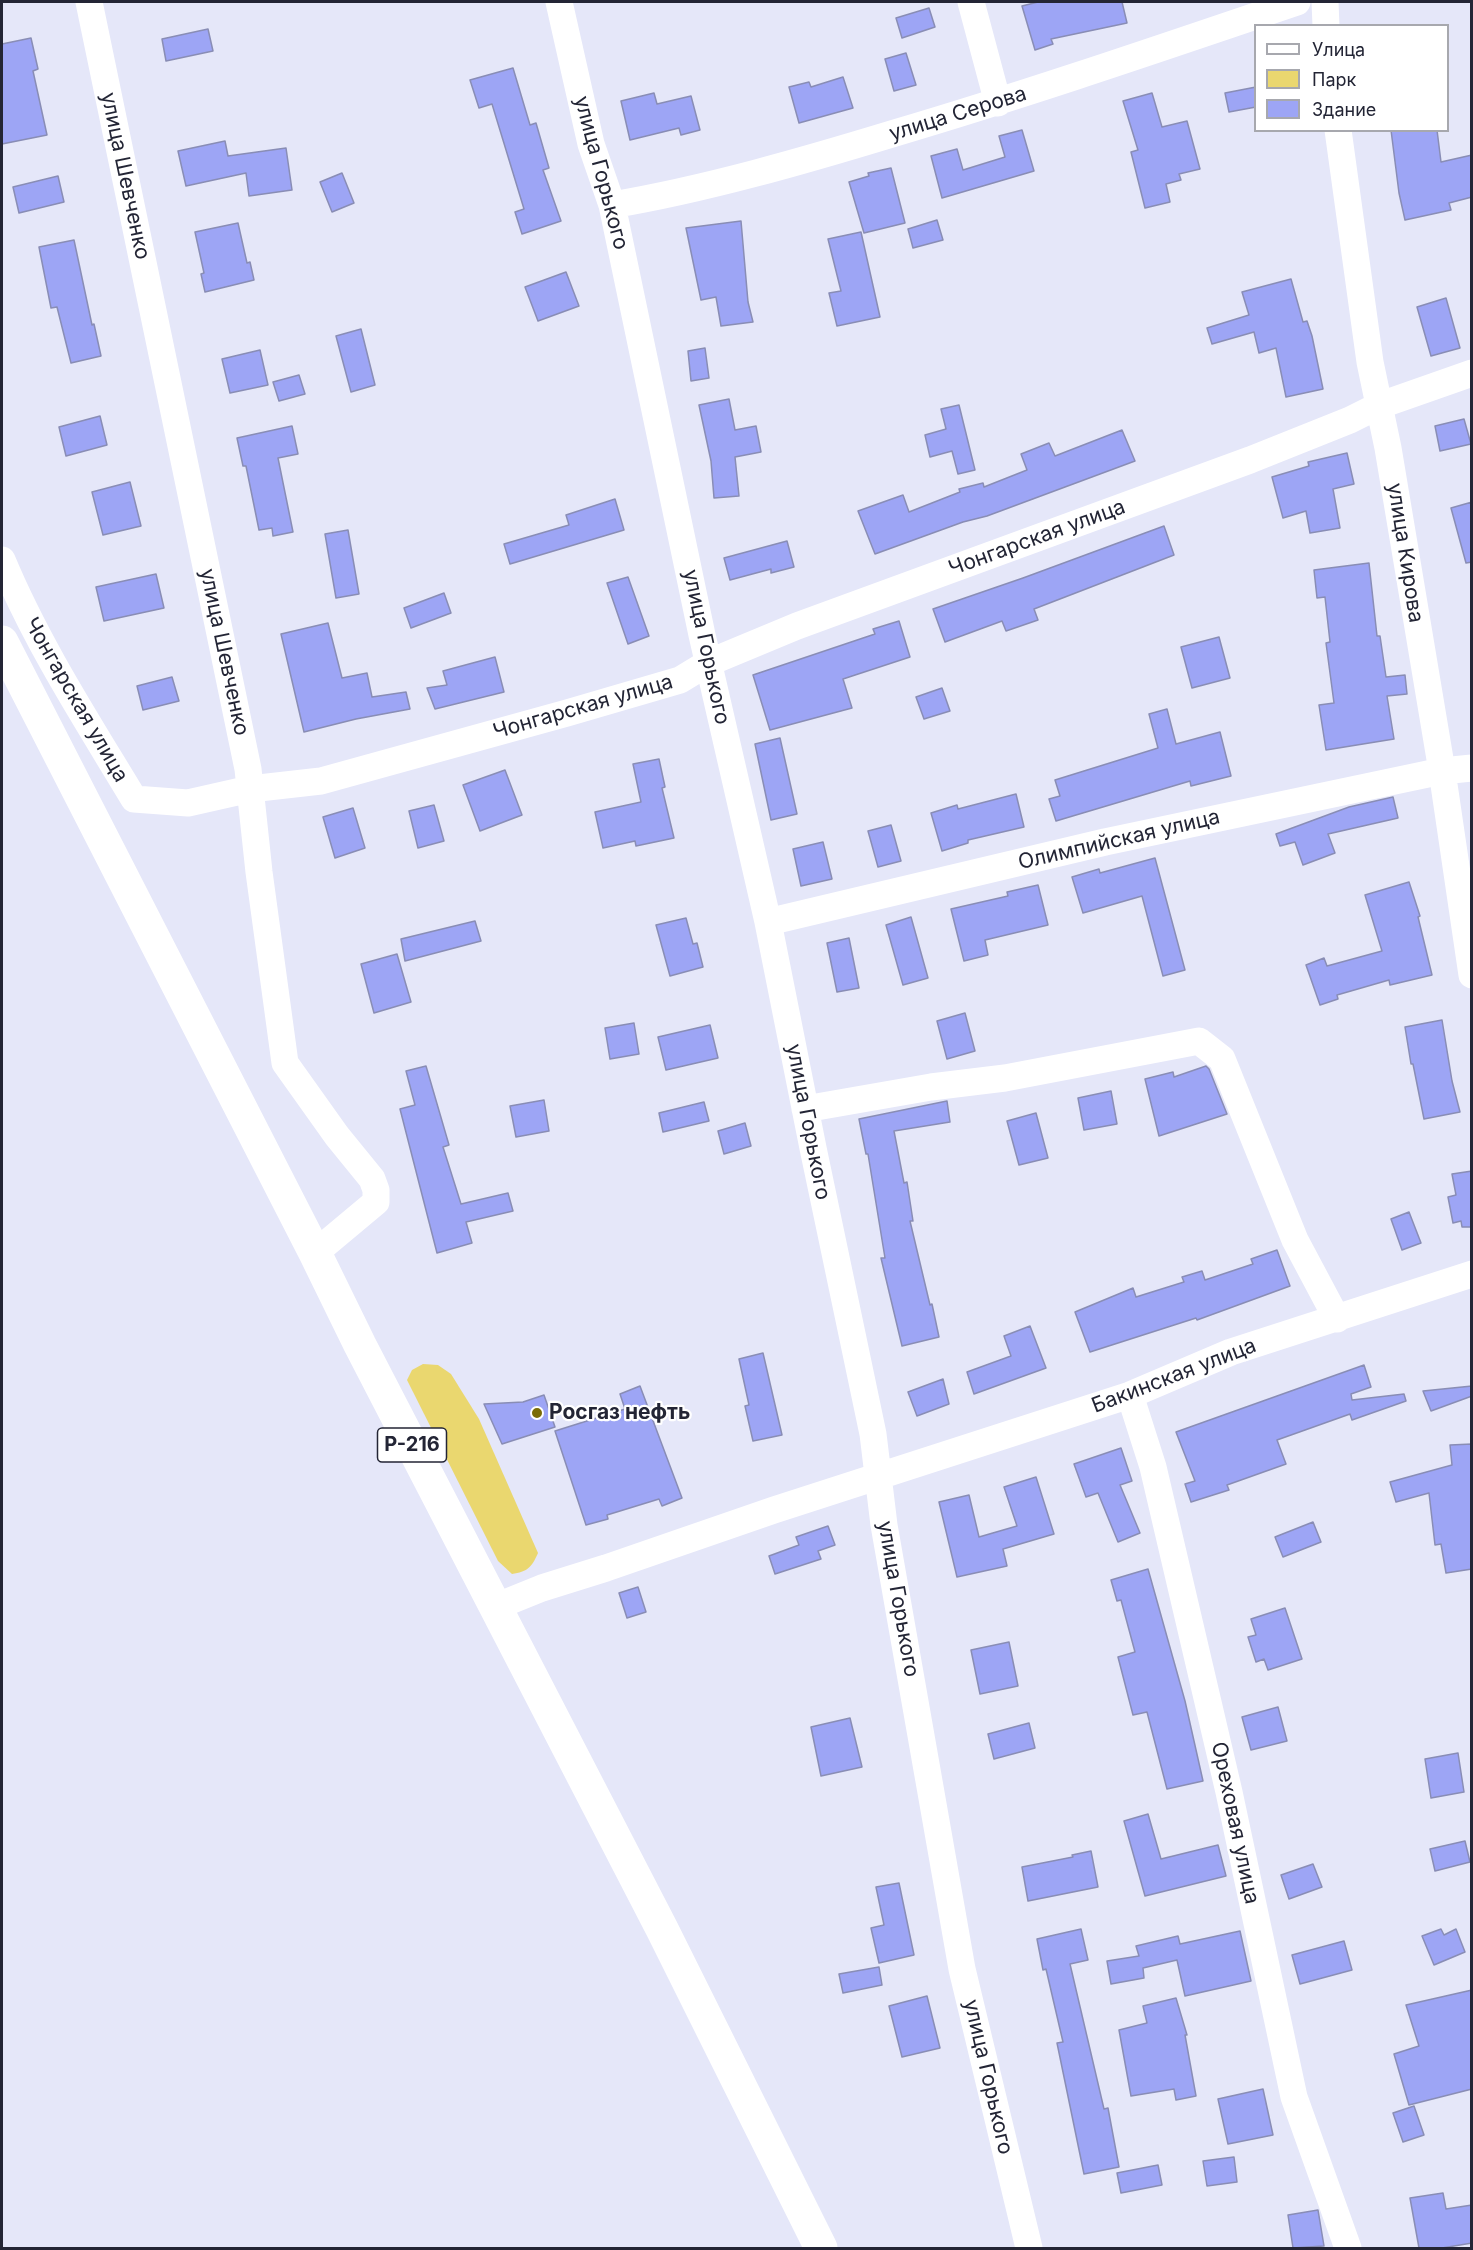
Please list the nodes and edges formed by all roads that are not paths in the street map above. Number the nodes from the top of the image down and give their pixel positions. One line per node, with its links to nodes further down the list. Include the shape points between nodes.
1 (89, 2): 18 (street, улица Шевченко)
2 (559, 2): 10 (street, улица Горького, via 591,144)
3 (971, 2): 8 (street)
4 (1298, 2): 7 (street, улица Серова)
5 (1325, 2): 6 (street)
6 (1326, 24)
7 (1247, 25): 8 (street, улица Серова)
8 (998, 103): 10 (street, улица Серова, via 823,155)
9 (1338, 132): 12 (street, улица Кирова)
10 (612, 205): 15 (street, улица Горького)
11 (1472, 373): 12 (street, Чонгарская улица)
12 (1378, 406): 15 (street, Чонгарская улица, via 1250,460 797,626); 17 (street, улица Кирова)
13 (2, 560): 18 (street, Чонгарская улица, via 21,605 70,695 134,799 188,803)
14 (2, 642): 22 (highway, Р-216)
15 (708, 663): 18 (street, Чонгарская улица, via 680,680 567,714 321,781); 19 (street, улица Горького)
16 (1472, 768): 17 (street, Олимпийская улица)
17 (1442, 771): 19 (street, Олимпийская улица, via 1105,842); 20 (street, улица Кирова)
18 (250, 789): 22 (street, улица Шевченко, via 285,1063 372,1179 376,1190 376,1202)
19 (768, 921): 21 (street, улица Горького)
20 (1472, 975)
21 (805, 1109): 24 (street, via 931,1086 1005,1078 1199,1041 1222,1059 1295,1240); 26 (street, улица Горького, via 873,1434)
22 (315, 1253): 27 (highway, Р-216)
23 (1472, 1274): 24 (street, Бакинская улица)
24 (1337, 1319): 25 (street, Бакинская улица, via 1231,1352)
25 (1130, 1395): 26 (street, Бакинская улица); 30 (street, Ореховая улица, via 1152,1467 1229,1792 1294,2097)
26 (877, 1478): 27 (street, Бакинская улица); 29 (street, улица Горького, via 962,1969)
27 (495, 1607): 28 (highway, Р-216)
28 (821, 2248)
29 (1029, 2248)
30 (1348, 2248)

